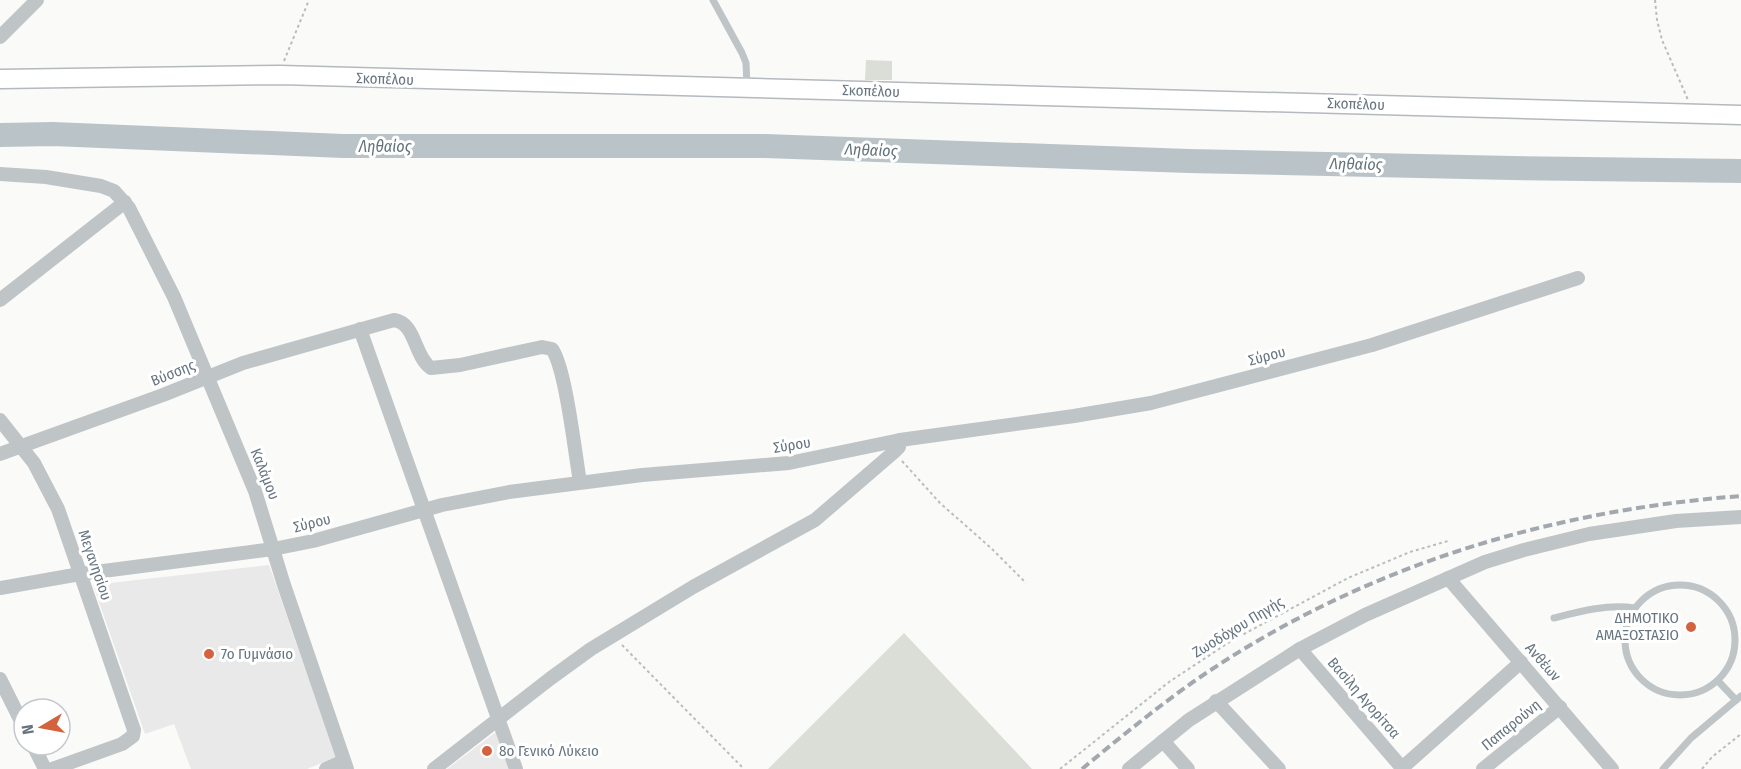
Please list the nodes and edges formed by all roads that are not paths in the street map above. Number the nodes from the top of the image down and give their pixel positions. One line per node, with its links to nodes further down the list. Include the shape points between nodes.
1 (38, 0): 3 (street)
2 (713, 0): 5 (lane, via 746,63)
3 (0, 38)
4 (0, 79): 5 (main road, Σκοπέλου, via 280,75)
5 (747, 87): 6 (main road, Σκοπέλου)
6 (1741, 116)
7 (0, 174): 8 (street, via 85,182 114,191)
8 (125, 202): 10 (street); 12 (street, Καλάμου, via 174,297)
9 (1578, 278): 15 (street, Σύρου, via 1372,345 1190,394)
10 (0, 300)
11 (360, 330): 12 (street, Βύσσης); 17 (street, Βύσσης, via 389,321 402,322 431,368 542,347 552,349 565,394); 18 (street)
12 (208, 376): 14 (street, Βύσσης); 20 (street, Καλάμου)
13 (0, 420): 14 (street, Μεγανησίου)
14 (21, 445): 16 (street, Βύσσης); 21 (street, Μεγανησίου, via 52,493)
15 (897, 446): 17 (street, Σύρου, via 789,463); 34 (street, via 815,520 613,636 550,678)
16 (0, 454)
17 (580, 482): 18 (street, Σύρου)
18 (425, 509): 20 (street, Σύρου); 34 (street)
19 (1741, 517): 22 (street, via 1676,521 1589,534 1499,558)
20 (273, 549): 21 (street, Σύρου); 36 (street, Καλάμου)
21 (81, 574): 23 (street, Σύρου); 38 (street, Μεγανησίου, via 134,733 122,744)
22 (1448, 578): 26 (street); 27 (street, Ανθέων)
23 (0, 588)
24 (1635, 608): 25 (lane, via 1605,607); 29 (lane, via 1625,638 1627,656 1634,672 1647,685 1680,696 1698,693); 29 (lane, via 1650,593 1668,586 1687,585 1705,590 1720,602 1731,617 1736,635 1734,654)
25 (1554, 618)
26 (1300, 648): 31 (street); 37 (street, Βασίλη Αγορίτσα)
27 (1521, 662): 33 (street, Ανθέων); 37 (street)
28 (0, 679): 32 (street)
29 (1718, 681): 30 (lane)
30 (1738, 698): 47 (lane, via 1691,738)
31 (1216, 701): 35 (street); 44 (street)
32 (12, 703)
33 (1560, 707): 45 (street, Παπαρούνη); 46 (street, Ανθέων)
34 (499, 720): 40 (street); 41 (street)
35 (1163, 741): 42 (street); 43 (street)
36 (346, 765): 39 (street)
37 (1402, 768)
38 (52, 769)
39 (326, 769)
40 (434, 769)
41 (516, 769)
42 (1129, 769)
43 (1188, 769)
44 (1279, 769)
45 (1483, 769)
46 (1611, 769)
47 (1663, 769)

